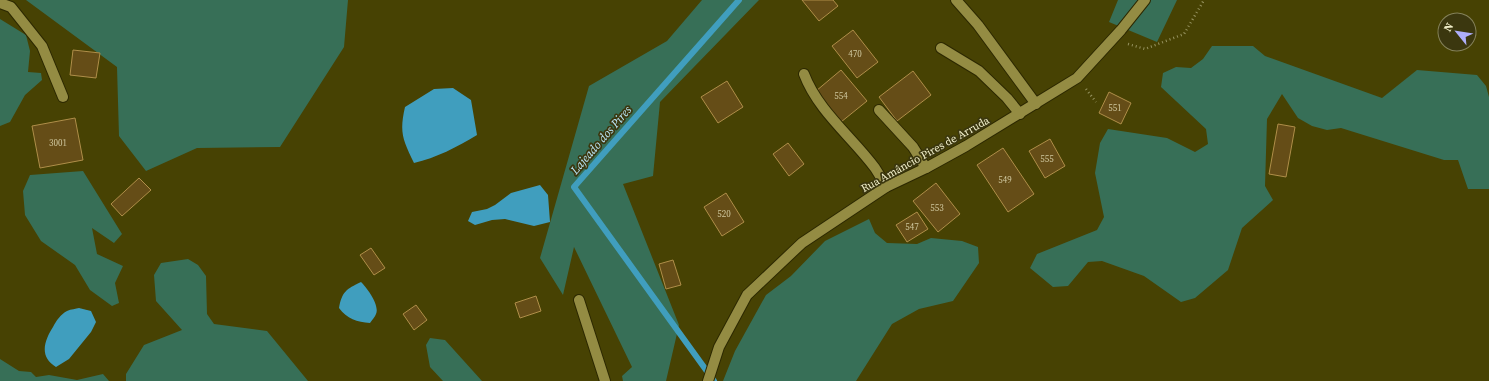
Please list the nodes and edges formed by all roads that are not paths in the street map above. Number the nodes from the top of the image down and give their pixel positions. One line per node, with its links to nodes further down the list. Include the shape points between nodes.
1 (956, 0): 7 (street, via 978,25)
2 (1145, 0): 7 (street, Rua Amâncio Pires de Arruda, via 1077,78)
3 (0, 3): 6 (street, via 11,7 42,46)
4 (941, 48): 9 (street, via 979,72)
5 (804, 74): 11 (street, via 809,88 875,169)
6 (63, 96)
7 (1036, 104): 9 (street, Rua Amâncio Pires de Arruda)
8 (879, 110): 10 (street, via 913,147)
9 (1020, 114): 10 (street, Rua Amâncio Pires de Arruda)
10 (926, 168): 11 (street, Rua Amâncio Pires de Arruda)
11 (886, 187): 14 (street, Rua Amâncio Pires de Arruda, via 802,243 746,295 719,347)
12 (579, 300): 13 (street)
13 (605, 381)
14 (708, 381)

